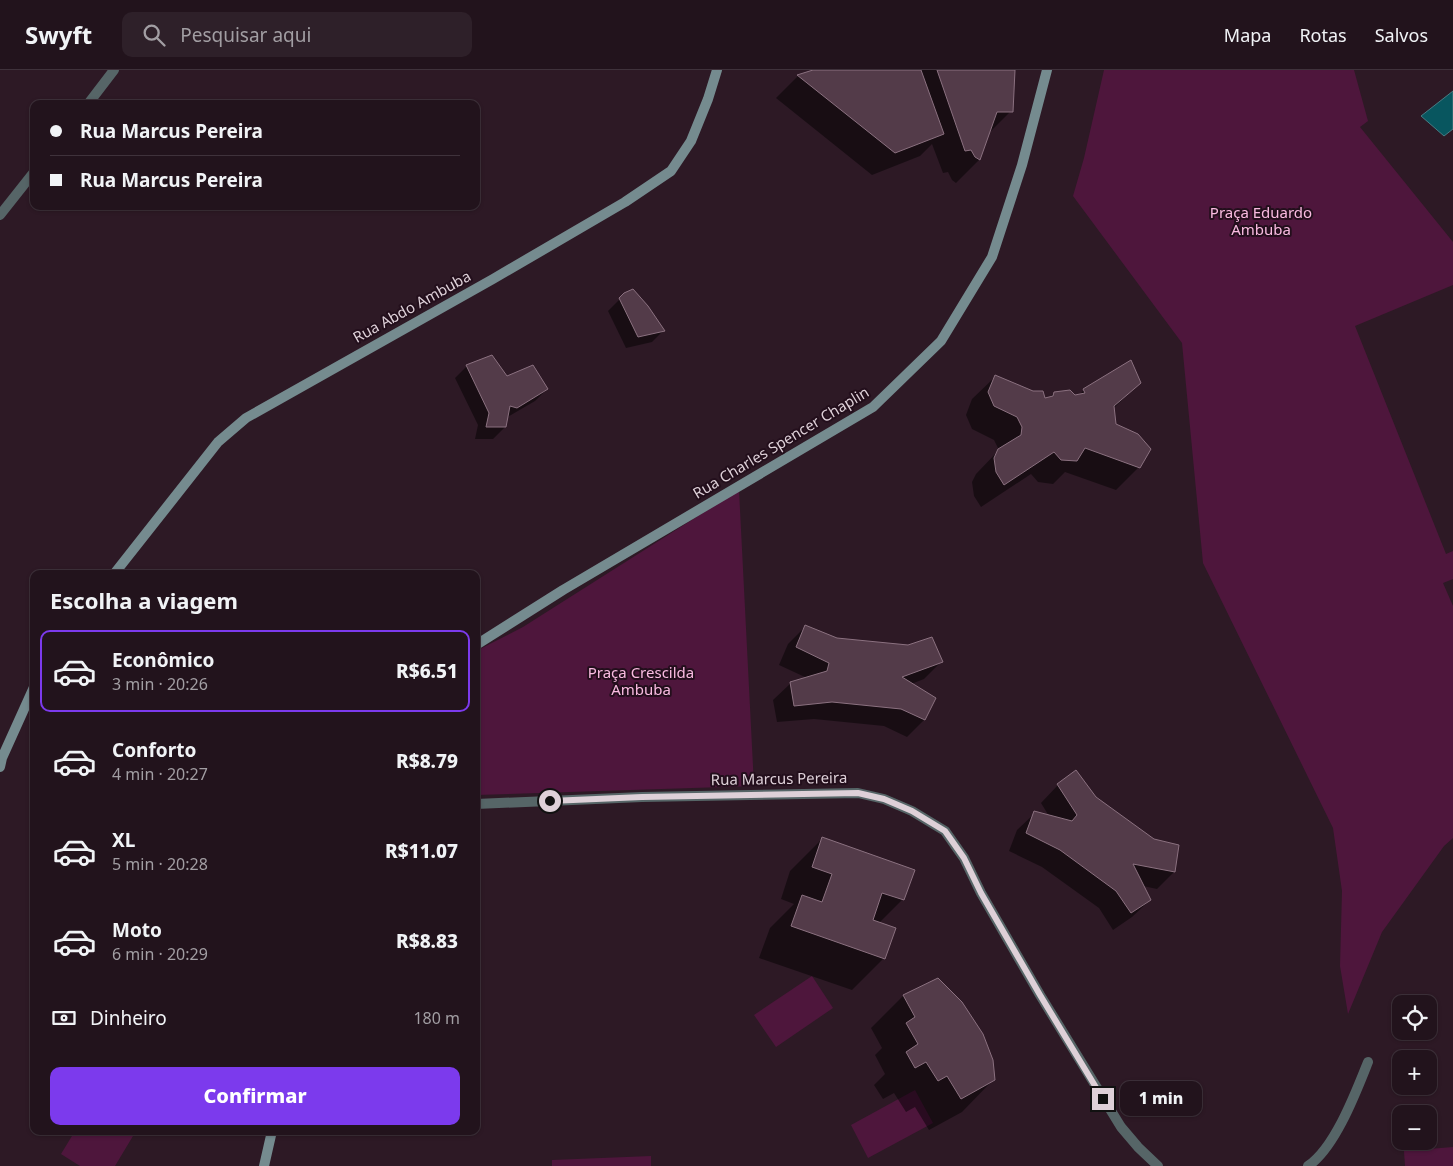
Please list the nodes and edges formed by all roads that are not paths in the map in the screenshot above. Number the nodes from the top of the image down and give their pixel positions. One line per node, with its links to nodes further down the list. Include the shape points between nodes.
1 (114, 70): 4 (street)
2 (717, 70): 7 (street, Rua Abdo Ambuba, via 691,141 671,171 617,207 246,418 218,442)
3 (1047, 70): 8 (street, Rua Charles Spencer Chaplin, via 1022,165 992,256 940,342 873,407)
4 (91, 100)
5 (30, 177): 6 (street)
6 (0, 215)
7 (117, 570)
8 (480, 642)
9 (30, 696): 10 (street)
10 (0, 767)
11 (480, 804): 15 (street, Rua Marcus Pereira, via 858,793 884,799 912,811 945,831 964,858 1040,995 1116,1119 1138,1148)
12 (1368, 1062): 16 (street, via 1346,1114 1325,1148)
13 (271, 1135): 14 (street)
14 (264, 1166)
15 (1158, 1166)
16 (1308, 1166)

